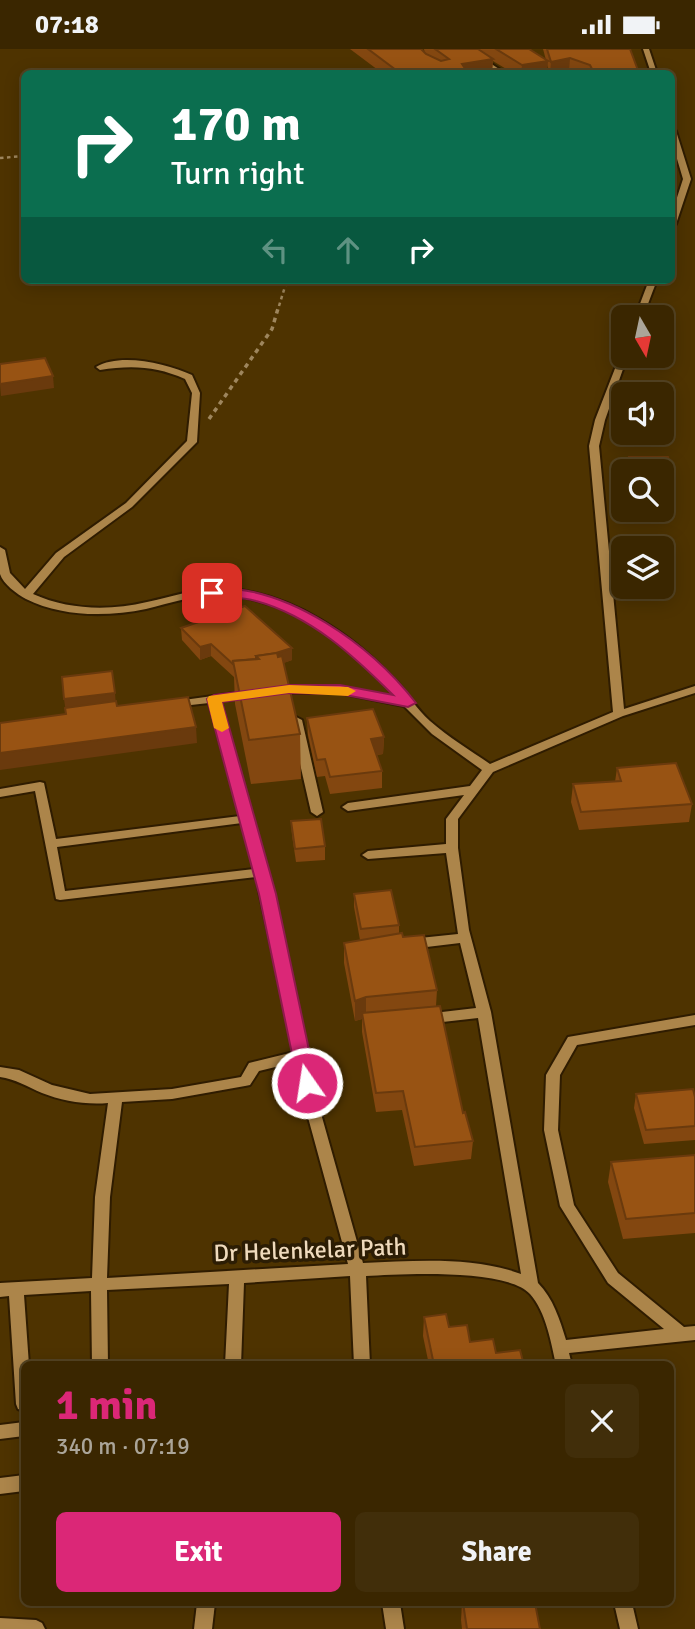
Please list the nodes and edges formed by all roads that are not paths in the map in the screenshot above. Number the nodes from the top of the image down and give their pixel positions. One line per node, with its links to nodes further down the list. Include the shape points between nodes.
1 (465, 49): 3 (street)
2 (646, 49): 4 (street)
3 (497, 70)
4 (653, 70)
5 (675, 141): 6 (street, via 687,180)
6 (675, 215)
7 (651, 284): 8 (street)
8 (644, 305)
9 (100, 367): 12 (street, via 137,361 166,366 189,377 196,393 192,442 129,505 60,555)
10 (619, 368): 18 (street, via 594,446)
11 (0, 556): 12 (street, via 5,576)
12 (26, 595): 16 (street, via 51,606 95,611 194,594 231,592 259,597 325,628 357,651)
13 (289, 689): 15 (street); 16 (street, via 340,690); 23 (street)
14 (695, 689): 18 (street)
15 (214, 699): 17 (street); 24 (street)
16 (408, 703): 19 (street, via 427,725)
17 (161, 706)
18 (619, 714): 19 (street)
19 (489, 769): 20 (street)
20 (471, 790): 22 (street); 26 (street, via 452,819)
21 (0, 793): 25 (street, via 40,786)
22 (348, 807)
23 (317, 811)
24 (246, 819): 25 (street); 28 (street)
25 (50, 844): 28 (street, via 60,896)
26 (452, 848): 27 (street); 29 (street)
27 (368, 855)
28 (261, 872): 34 (street)
29 (465, 938): 30 (street); 31 (street)
30 (397, 946)
31 (484, 1013): 33 (street); 40 (street)
32 (695, 1020): 42 (street, via 573,1041 553,1075 551,1130 567,1206 613,1278)
33 (405, 1021)
34 (300, 1056): 36 (street, via 254,1067 245,1081 172,1094); 37 (street)
35 (0, 1072): 36 (street, via 73,1097)
36 (116, 1097): 39 (street)
37 (358, 1271): 38 (street, Dr Helenkelar Path); 40 (street, Dr Helenkelar Path, via 458,1269 506,1274); 46 (street)
38 (237, 1277): 39 (street, Dr Helenkelar Path); 45 (street)
39 (99, 1285): 41 (street, Dr Helenkelar Path); 44 (street)
40 (531, 1285): 43 (street, via 543,1299)
41 (8, 1289): 48 (street)
42 (688, 1333): 43 (street)
43 (560, 1347): 47 (street)
44 (100, 1361)
45 (233, 1361)
46 (362, 1361)
47 (563, 1361)
48 (21, 1382)
49 (21, 1429): 50 (street)
50 (0, 1432)
51 (21, 1483): 52 (street)
52 (0, 1486)
53 (206, 1606): 58 (street)
54 (391, 1606): 59 (street)
55 (624, 1606): 60 (street)
56 (0, 1627): 57 (street)
57 (36, 1629)
58 (203, 1629)
59 (395, 1629)
60 (629, 1629)

